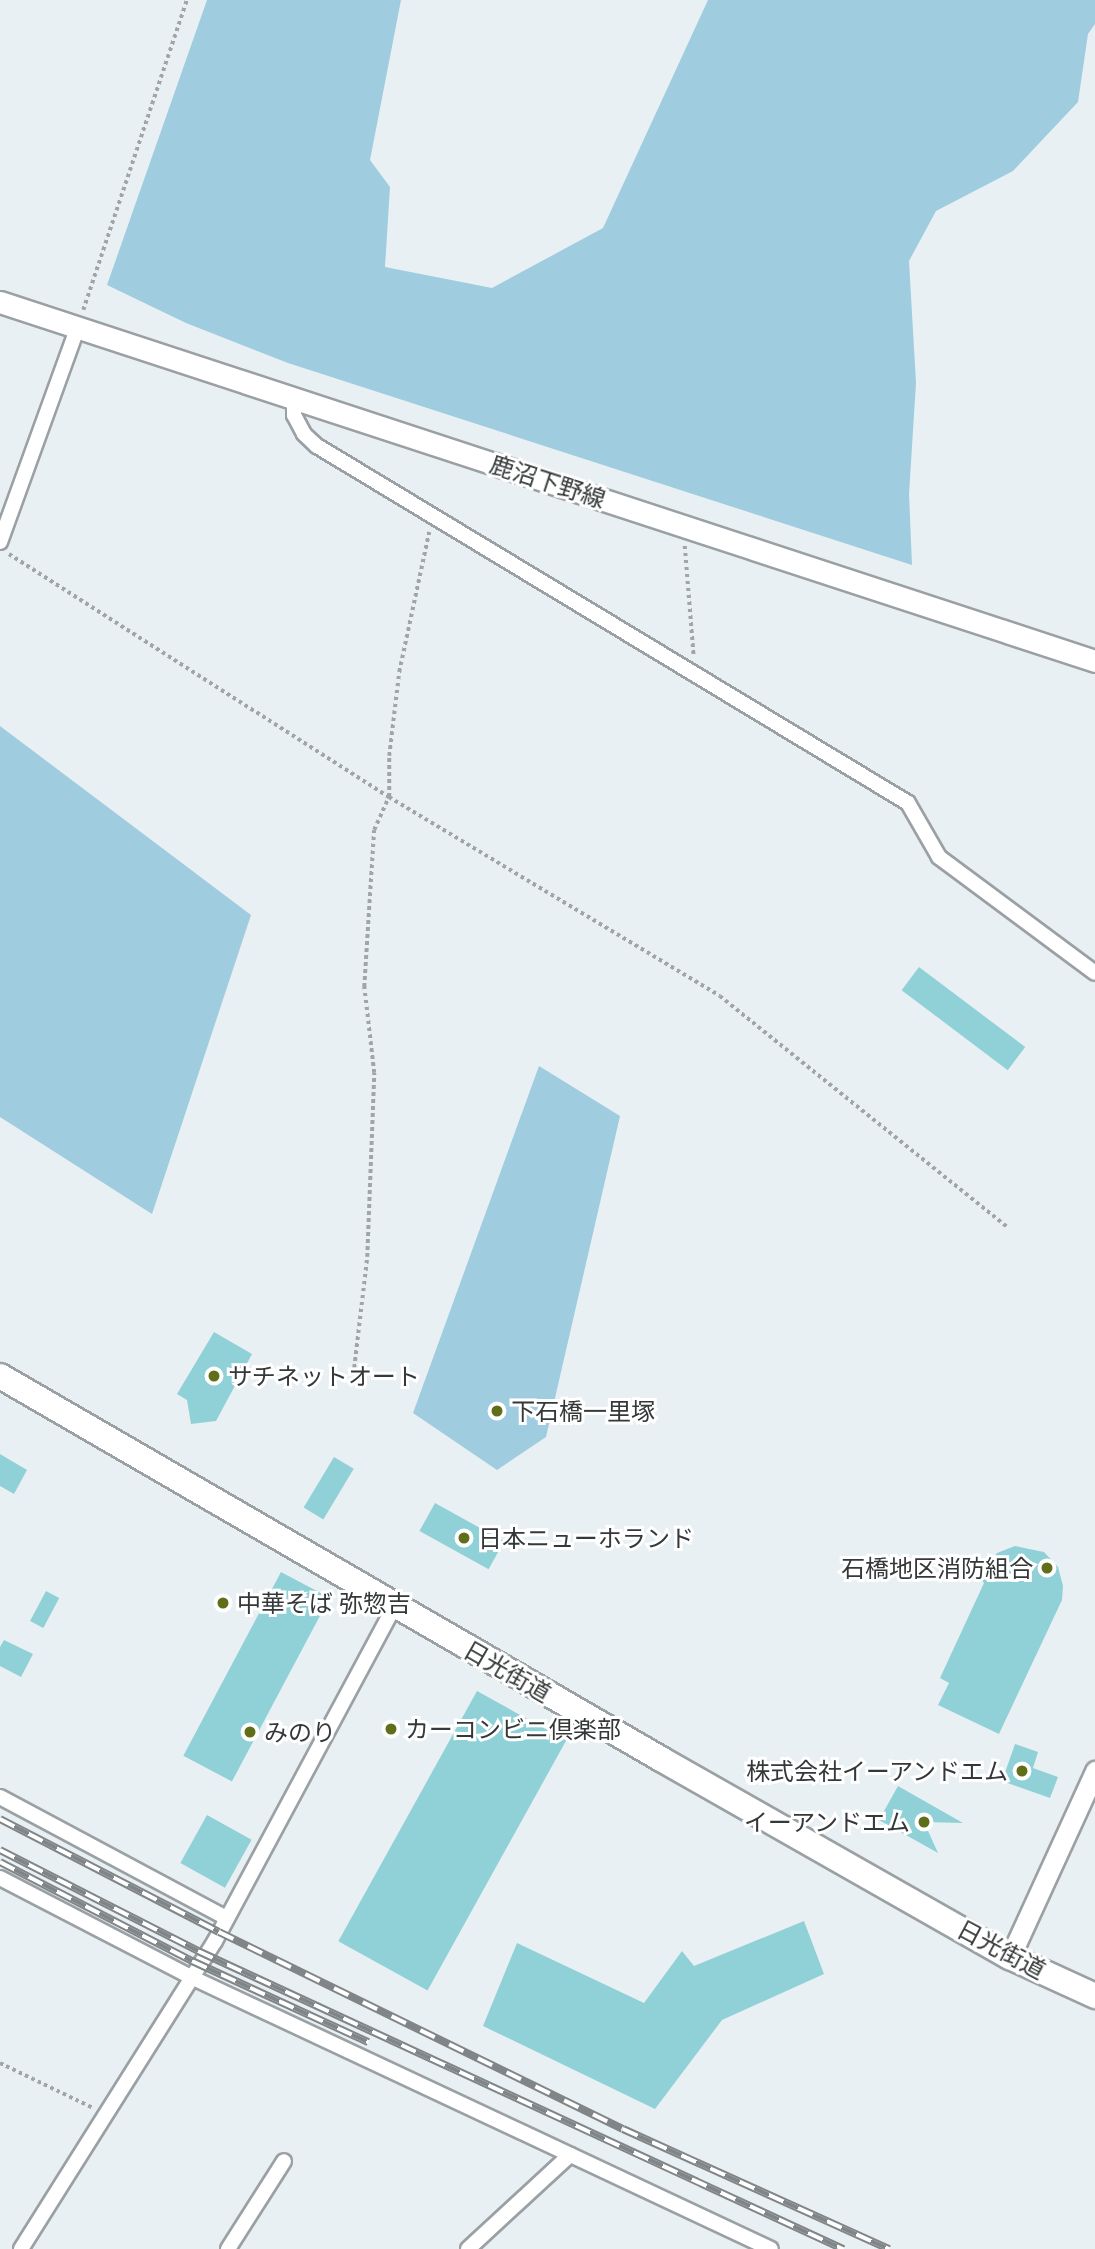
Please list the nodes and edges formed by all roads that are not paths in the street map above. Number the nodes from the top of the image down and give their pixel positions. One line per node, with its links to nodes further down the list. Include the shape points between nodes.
1 (0, 302): 2 (main road, 鹿沼下野線)
2 (78, 326): 3 (main road, 鹿沼下野線); 4 (street)
3 (294, 398): 5 (main road, 鹿沼下野線); 6 (street, via 294,415 317,446 908,803 939,857)
4 (0, 542)
5 (1095, 661)
6 (1095, 973)
7 (0, 1376): 8 (highway, 日光街道)
8 (395, 1605): 12 (street); 13 (highway, 日光街道)
9 (1095, 1771): 13 (street)
10 (0, 1797): 12 (street)
11 (0, 1878): 14 (street)
12 (227, 1918): 14 (street)
13 (1010, 1957): 15 (highway, 日光街道)
14 (193, 1978): 16 (street); 18 (street)
15 (1095, 1996)
16 (570, 2155): 20 (street); 21 (street)
17 (284, 2161): 19 (street)
18 (21, 2249)
19 (228, 2249)
20 (468, 2249)
21 (771, 2249)

